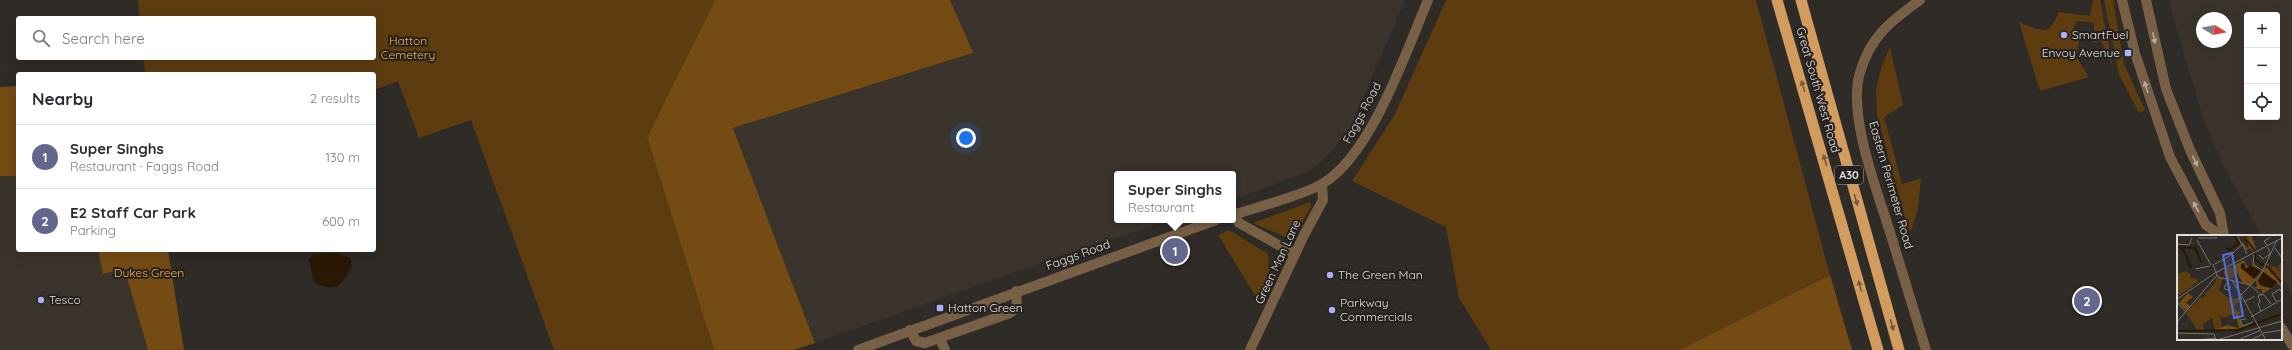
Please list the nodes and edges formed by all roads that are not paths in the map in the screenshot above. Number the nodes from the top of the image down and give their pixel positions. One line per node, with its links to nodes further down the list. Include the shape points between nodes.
1 (1428, 0): 7 (street, Faggs Road, via 1398,72 1367,136 1343,168)
2 (1778, 0): 22 (highway, Great South West Road / A30, one-way to 2)
3 (1801, 0): 23 (highway, Great South West Road / A30, one-way to 23)
4 (1920, 0): 24 (street, Eastern Perimeter Road, via 1882,30 1873,42 1859,76 1857,96 1859,119 1874,181)
5 (2122, 0): 11 (street, one-way to 5, via 2206,225 2170,157 2135,53)
6 (2146, 0): 12 (street, one-way to 12, via 2166,89 2190,150 2220,213)
7 (1322, 184): 8 (street, Faggs Road); 13 (street, Green Man Lane, via 1323,200)
8 (1236, 214)
9 (1236, 220): 13 (street, via 1239,224)
10 (1208, 223): 14 (street, Faggs Road)
11 (2221, 235)
12 (2222, 235)
13 (1295, 254): 21 (street, Green Man Lane)
14 (1016, 291): 16 (street, Faggs Road); 17 (street, via 1017,308 1010,313)
15 (2282, 329): 18 (street)
16 (910, 330): 17 (street, via 913,338 920,342); 19 (street, Faggs Road)
17 (940, 339): 20 (street)
18 (2292, 345)
19 (858, 350)
20 (945, 350)
21 (1250, 350)
22 (1878, 350)
23 (1899, 350)
24 (1926, 350)

